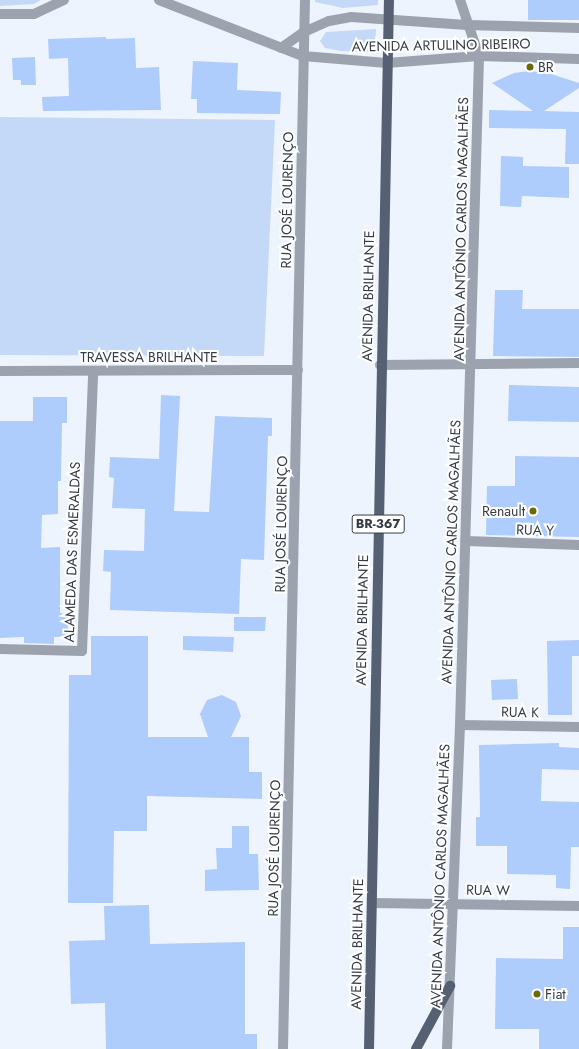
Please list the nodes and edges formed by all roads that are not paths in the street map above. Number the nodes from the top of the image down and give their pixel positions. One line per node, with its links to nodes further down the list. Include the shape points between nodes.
1 (64, 0): 6 (street, via 34,14)
2 (159, 0): 11 (street, AVENIDA ARTULINO RIBEIRO)
3 (305, 0): 10 (street, RUA JOSÉ LOURENÇO)
4 (389, 0): 7 (main road, AVENIDA BRILHANTE / BR-367)
5 (460, 0): 8 (street)
6 (0, 14)
7 (388, 18): 8 (street, AVENIDA ARTULINO RIBEIRO); 10 (street, AVENIDA ARTULINO RIBEIRO, via 351,17 329,21); 15 (main road, AVENIDA BRILHANTE / BR-367)
8 (466, 25): 9 (street, AVENIDA ARTULINO RIBEIRO); 13 (street)
9 (579, 28)
10 (304, 32): 11 (street, AVENIDA ARTULINO RIBEIRO); 12 (street, RUA JOSÉ LOURENÇO)
11 (280, 48): 12 (street, AVENIDA ARTULINO RIBEIRO)
12 (303, 56): 15 (street, AVENIDA ARTULINO RIBEIRO); 19 (street, RUA JOSÉ LOURENÇO)
13 (479, 56): 14 (street, AVENIDA ARTULINO RIBEIRO); 15 (street, AVENIDA ARTULINO RIBEIRO); 17 (street, AVENIDA ANTÔNIO CARLOS MAGALHÃES)
14 (579, 59)
15 (387, 63): 18 (main road, AVENIDA BRILHANTE / BR-367)
16 (579, 363): 17 (street)
17 (471, 364): 18 (street); 22 (street, AVENIDA ANTÔNIO CARLOS MAGALHÃES)
18 (380, 365): 27 (main road, AVENIDA BRILHANTE / BR-367)
19 (298, 370): 21 (street, TRAVESSA BRILHANTE); 31 (street, RUA JOSÉ LOURENÇO)
20 (0, 371): 21 (street, TRAVESSA BRILHANTE)
21 (93, 372): 24 (street, ALAMEDA DAS ESMERALDAS, via 82,651)
22 (466, 542): 23 (street, RUA Y); 25 (street, AVENIDA ANTÔNIO CARLOS MAGALHÃES)
23 (579, 545)
24 (0, 650)
25 (460, 725): 26 (street, RUA K); 28 (street, AVENIDA ANTÔNIO CARLOS MAGALHÃES)
26 (579, 727)
27 (372, 903): 28 (street, RUA W); 32 (main road, AVENIDA BRILHANTE / BR-367)
28 (453, 903): 29 (street, RUA W); 30 (street, AVENIDA ANTÔNIO CARLOS MAGALHÃES)
29 (579, 906)
30 (450, 986): 33 (main road); 34 (street, AVENIDA ANTÔNIO CARLOS MAGALHÃES)
31 (283, 1049)
32 (370, 1049)
33 (416, 1049)
34 (447, 1049)

